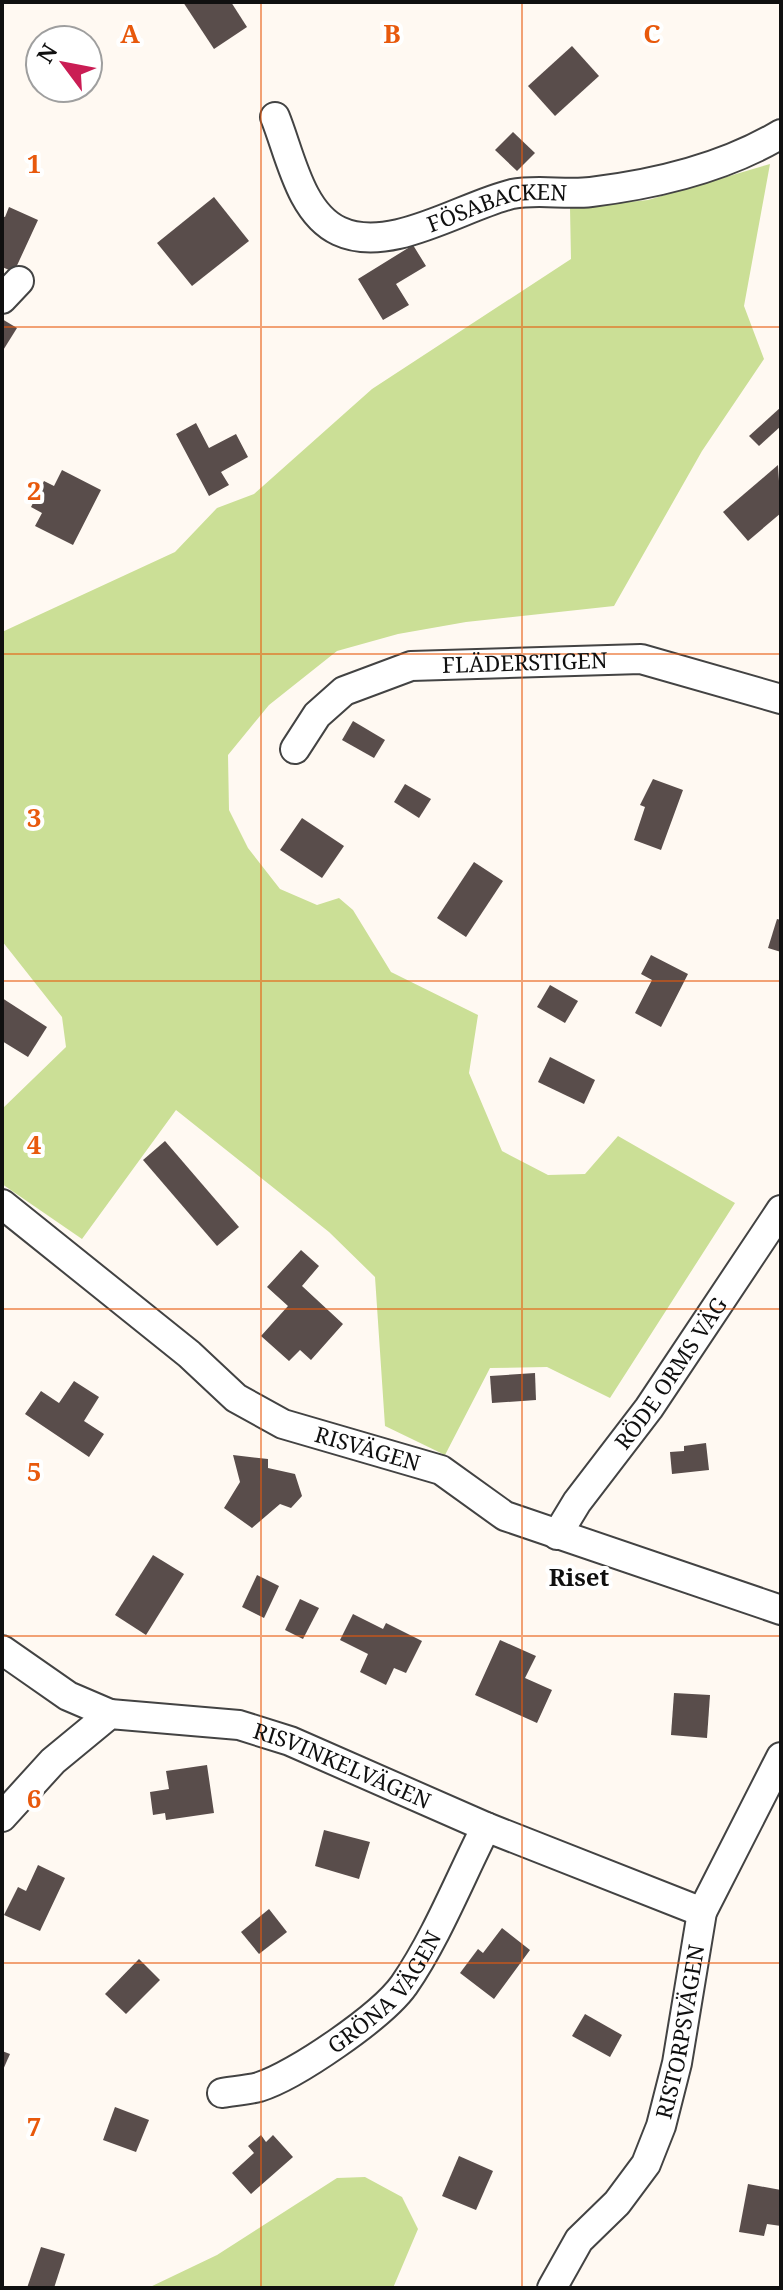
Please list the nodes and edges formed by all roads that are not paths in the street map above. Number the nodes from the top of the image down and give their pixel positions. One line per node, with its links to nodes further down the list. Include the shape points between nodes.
1 (275, 117): 2 (street, FÖSABACKEN, via 312,209 354,238 414,231 513,194 589,193 673,178 751,152)
2 (781, 134)
3 (781, 699): 4 (street, FLÄDERSTIGEN, via 641,659 411,666 344,691 317,715)
4 (295, 749)
5 (2, 1204): 7 (street, RISVÄGEN, via 236,1398 283,1424 441,1470 505,1516)
6 (781, 1210): 7 (street, RÖDE ORMS VÄG)
7 (557, 1535): 8 (street, RISVÄGEN)
8 (781, 1610)
9 (2, 1650): 10 (street, RISVINKELVÄGEN, via 68,1696)
10 (110, 1714): 12 (street, via 53,1761); 13 (street, RISVINKELVÄGEN, via 239,1725 290,1741)
11 (781, 1757): 14 (street, RISTORPSVÄGEN)
12 (2, 1817)
13 (486, 1827): 14 (street, RISVINKELVÄGEN); 15 (street, GRÖNA VÄGEN, via 418,1961 382,2009 304,2064 261,2086)
14 (702, 1912): 16 (street, RISTORPSVÄGEN, via 677,2063 646,2164 617,2203 579,2240)
15 (222, 2093)
16 (552, 2288)

